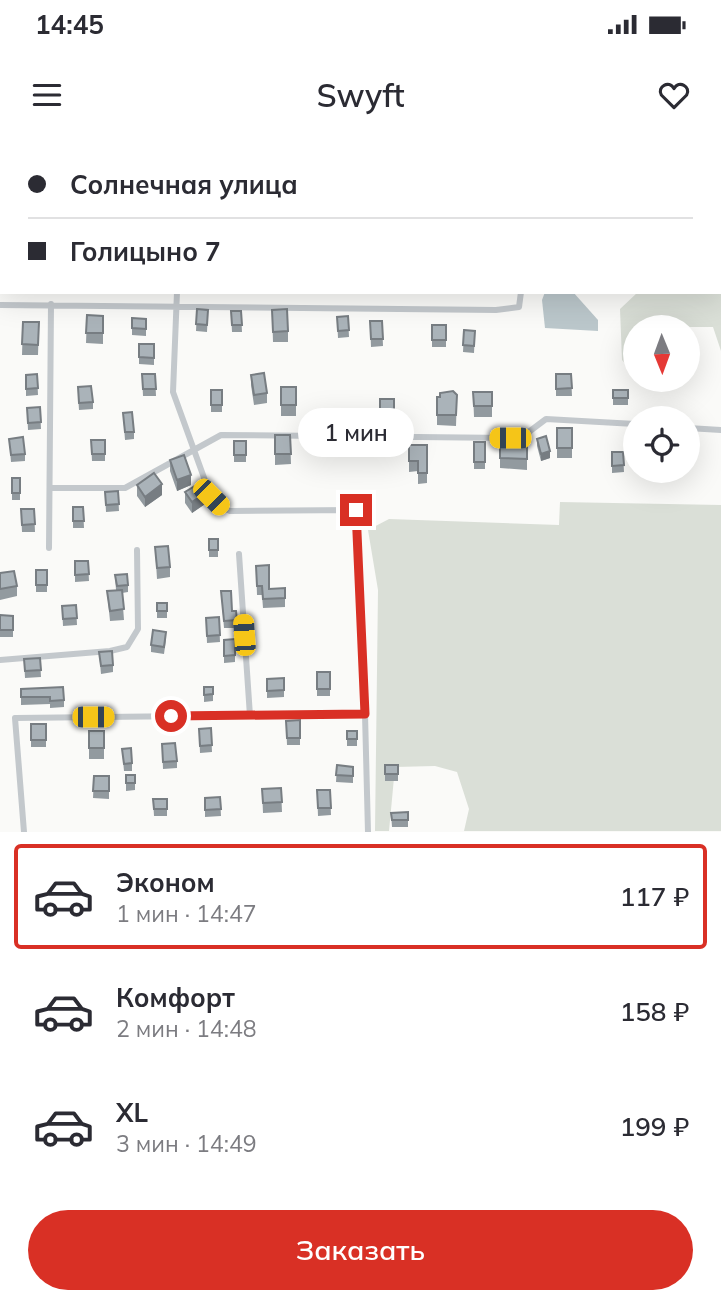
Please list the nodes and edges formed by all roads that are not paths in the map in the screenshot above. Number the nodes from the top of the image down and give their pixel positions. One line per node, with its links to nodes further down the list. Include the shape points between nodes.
1 (177, 294): 5 (street)
2 (521, 294): 5 (street, via 519,307 496,310)
3 (51, 304): 4 (street); 5 (street); 10 (street)
4 (0, 305)
5 (176, 307): 9 (street, via 173,393)
6 (623, 423): 9 (street, via 546,419 526,434 510,438 221,435)
7 (700, 429): 8 (street)
8 (721, 430)
9 (193, 450): 10 (street, via 125,488); 15 (street, via 211,497 230,511 356,510)
10 (50, 488): 11 (street)
11 (49, 548)
12 (137, 550): 14 (street, via 138,629 127,647)
13 (239, 554): 16 (street)
14 (0, 660)
15 (365, 714): 16 (street); 18 (street)
16 (250, 716): 17 (street, via 15,718)
17 (24, 831)
18 (368, 831)

